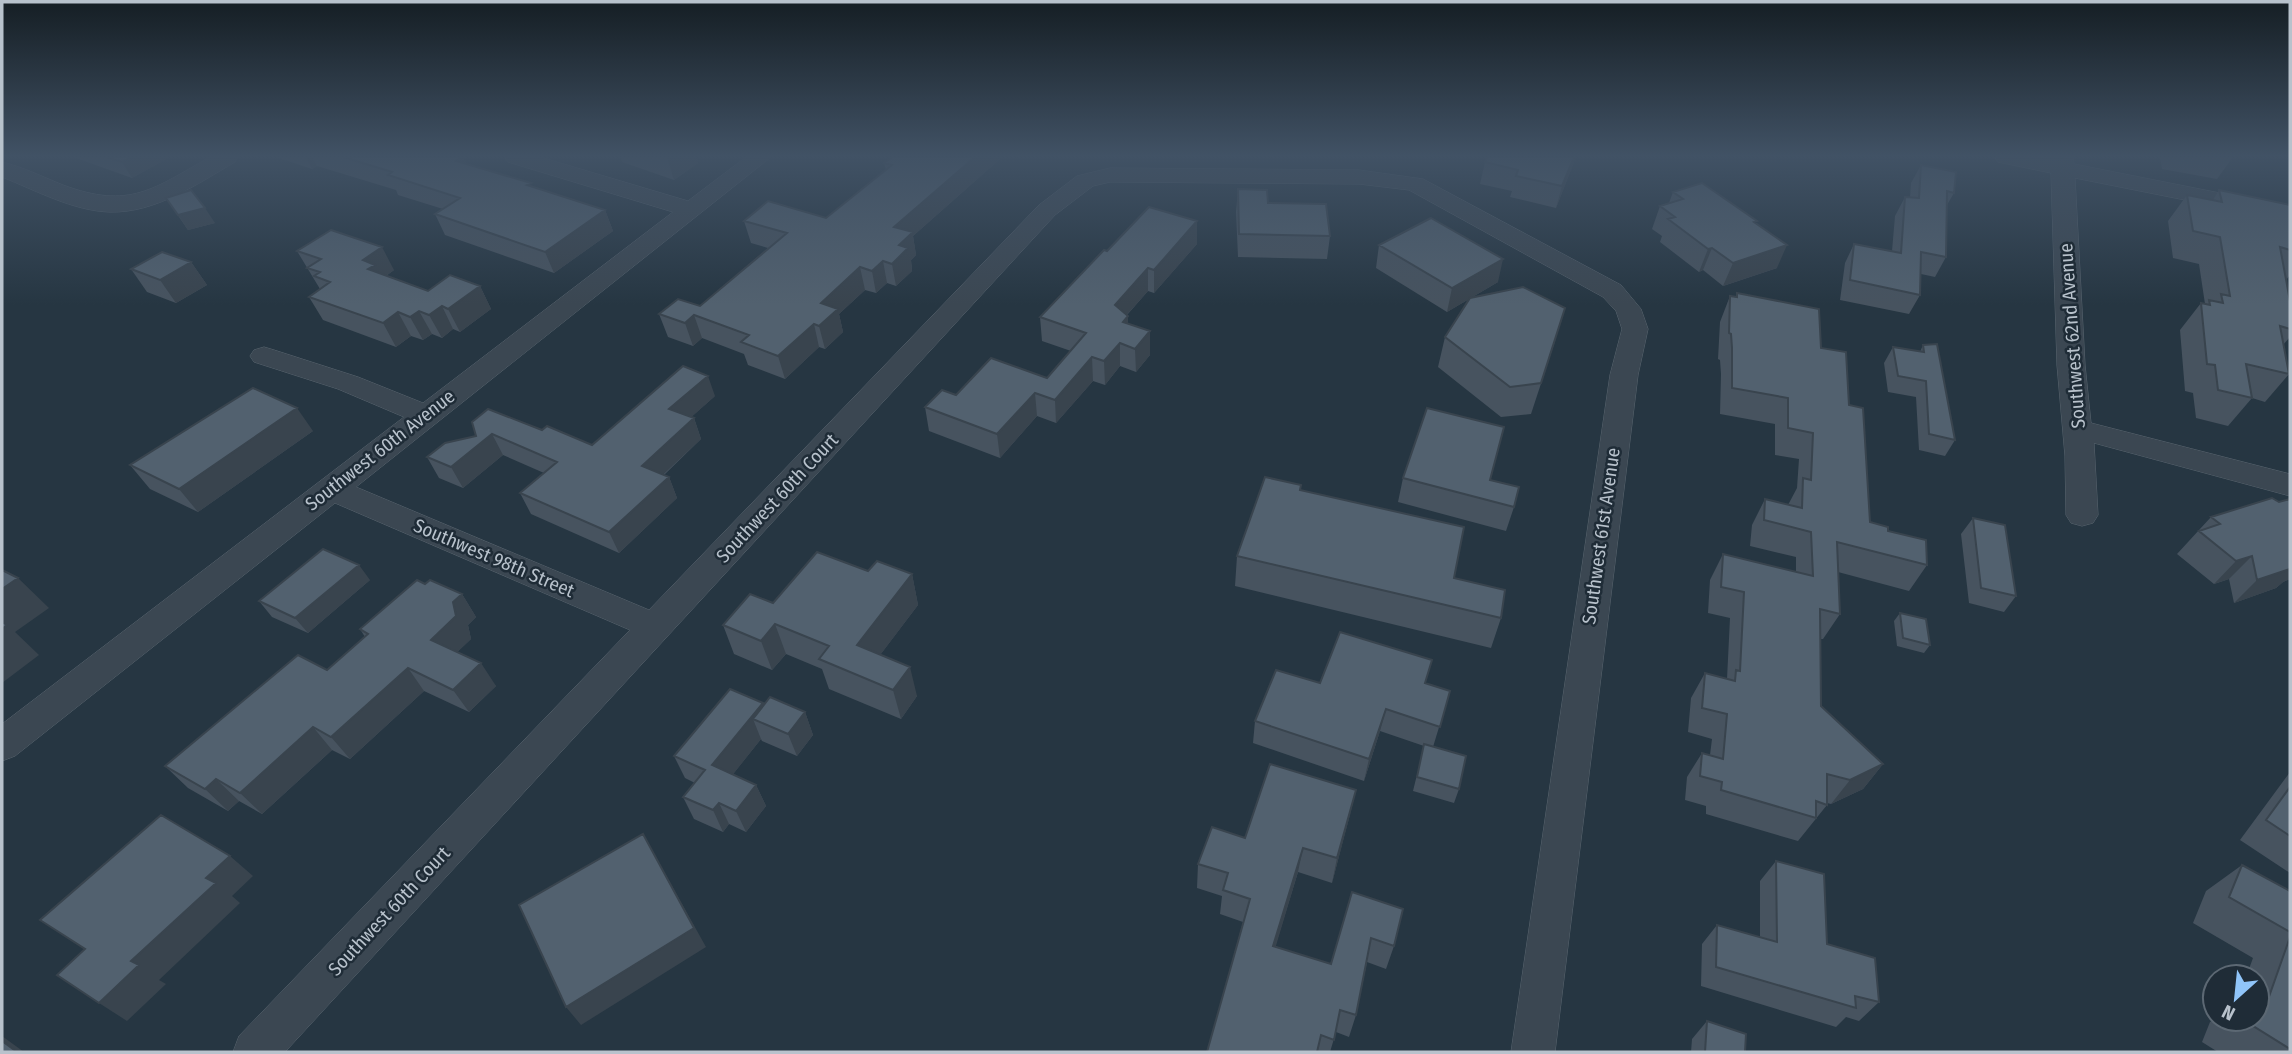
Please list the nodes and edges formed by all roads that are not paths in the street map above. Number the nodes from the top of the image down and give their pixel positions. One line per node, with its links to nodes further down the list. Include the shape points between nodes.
1 (678, 206): 7 (street)
2 (696, 206): 7 (street, Southwest 60th Avenue)
3 (1053, 206): 15 (street, Southwest 60th Court)
4 (1459, 206): 18 (street, Southwest 61st Avenue, via 1598,283 1628,309 1635,329 1623,375)
5 (2064, 206): 11 (street, Southwest 62nd Avenue)
6 (2255, 206): 8 (street)
7 (691, 210): 10 (street, Southwest 60th Avenue)
8 (2290, 214)
9 (264, 356): 10 (street, via 348,383)
10 (425, 415): 13 (street, Southwest 60th Avenue)
11 (2077, 429): 12 (street); 14 (street, Southwest 62nd Avenue)
12 (2290, 485)
13 (331, 489): 15 (street, Southwest 98th Street); 16 (street, Southwest 60th Avenue)
14 (2082, 515)
15 (656, 627): 17 (street, Southwest 60th Court)
16 (2, 745)
17 (255, 1052)
18 (1533, 1052)

